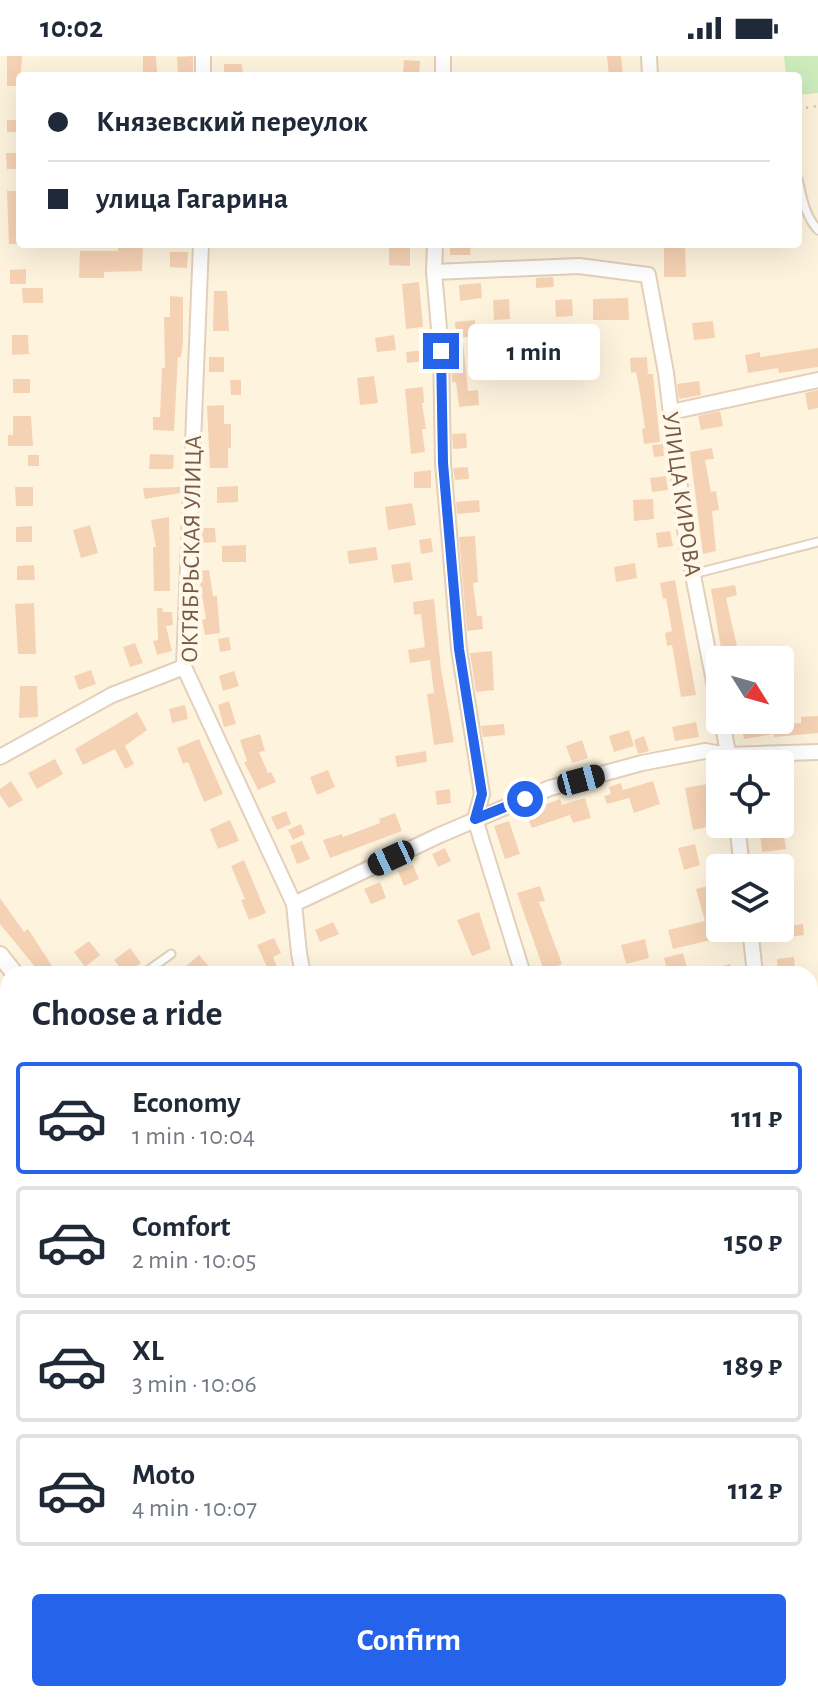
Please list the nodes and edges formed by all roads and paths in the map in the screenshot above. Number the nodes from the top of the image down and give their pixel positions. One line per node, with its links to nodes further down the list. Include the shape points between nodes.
1 (802, 196): 2 (lane)
2 (818, 230)
3 (201, 248): 11 (street, ОКТЯБРЬСКАЯ УЛИЦА)
4 (435, 248): 5 (street)
5 (434, 272): 7 (street, УЛИЦА КИРОВА, via 579,266 648,275); 16 (street, via 459,649 482,794)
6 (818, 380): 7 (street)
7 (671, 412): 9 (street, УЛИЦА КИРОВА)
8 (818, 542): 9 (lane)
9 (693, 574): 10 (street, УЛИЦА КИРОВА)
10 (707, 646)
11 (184, 667): 15 (street, via 112,695); 17 (street, ОКТЯБРЬСКАЯ УЛИЦА)
12 (706, 751): 16 (street, via 550,788)
13 (818, 752): 14 (street)
14 (794, 754)
15 (0, 757)
16 (475, 819): 17 (street); 22 (street)
17 (294, 904): 21 (street, ОКТЯБРЬСКАЯ УЛИЦА)
18 (752, 942): 23 (street)
19 (171, 954): 20 (lane)
20 (154, 966)
21 (301, 966)
22 (521, 966)
23 (754, 966)

